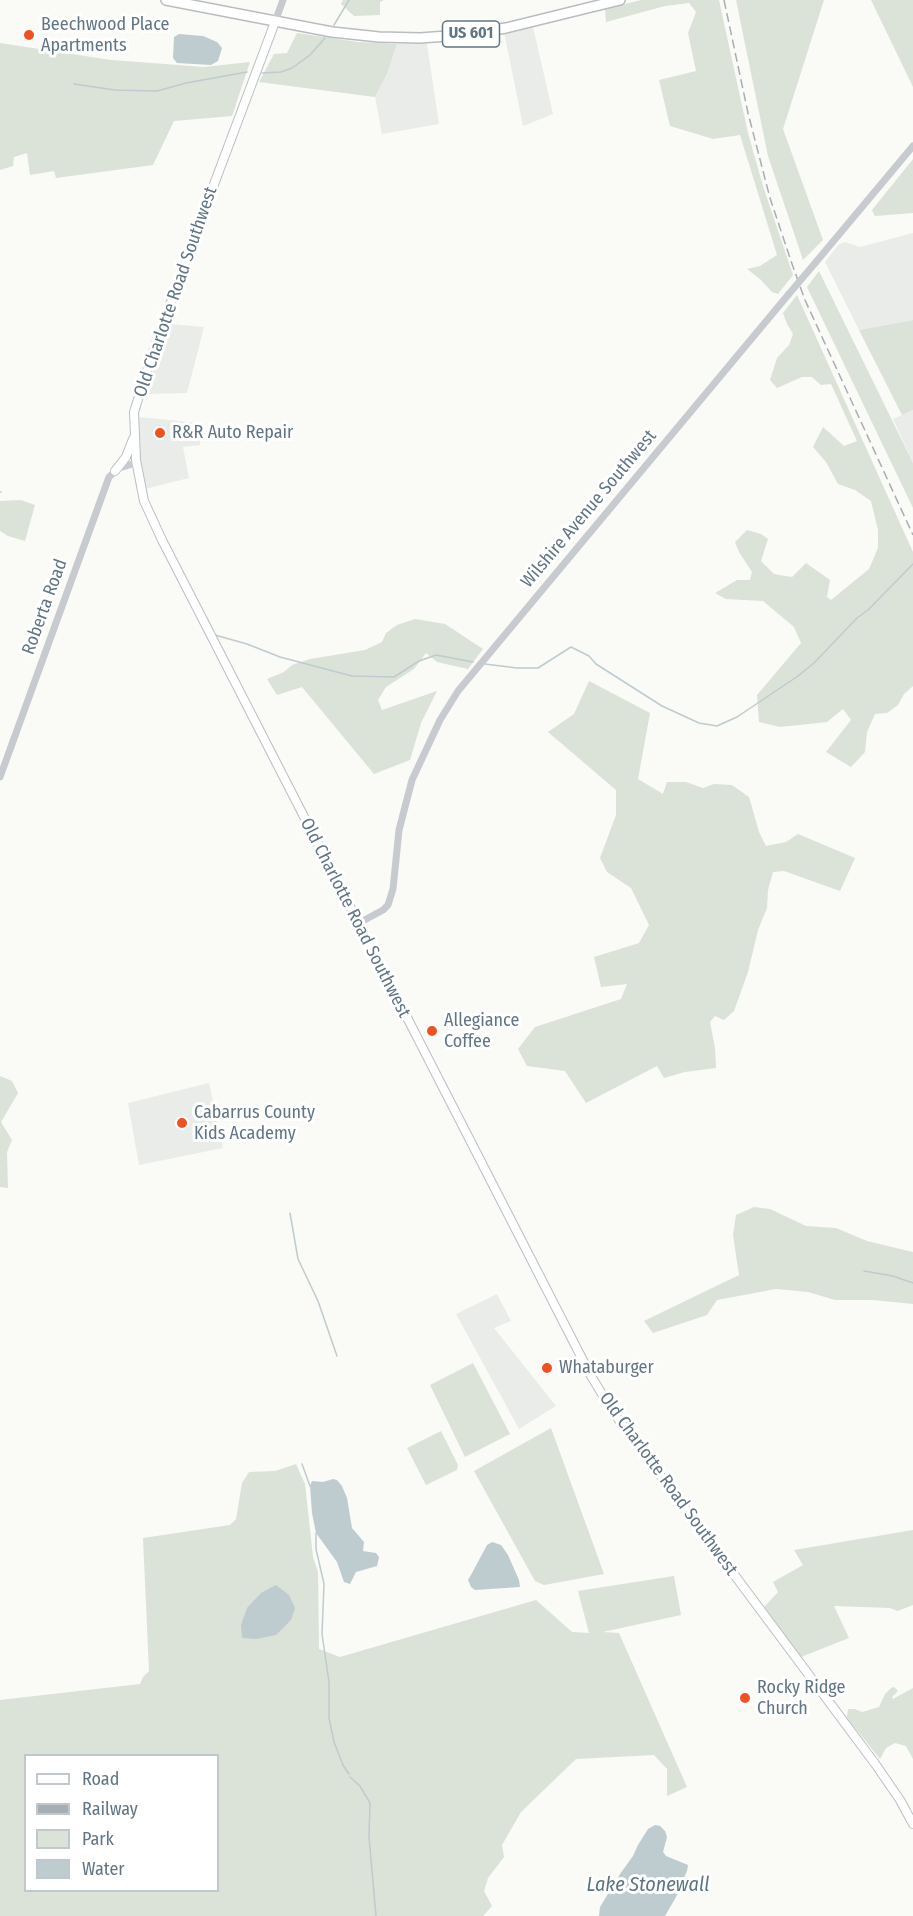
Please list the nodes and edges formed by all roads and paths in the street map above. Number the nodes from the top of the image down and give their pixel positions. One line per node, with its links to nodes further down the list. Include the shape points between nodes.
1 (166, 0): 4 (highway, US 601)
2 (283, 0): 4 (street, Old Charlotte Road Southwest)
3 (620, 0): 4 (highway, US 601, via 506,28 438,38 360,36)
4 (275, 22): 6 (main road, Old Charlotte Road Southwest, via 154,349 134,412)
5 (913, 146): 10 (street, Wilshire Avenue Southwest, bridge, via 458,691 412,780 399,830 388,905)
6 (135, 435): 7 (main road, Old Charlotte Road Southwest); 8 (main road)
7 (136, 464): 8 (street); 10 (main road, Old Charlotte Road Southwest, via 144,501 162,540)
8 (115, 471): 9 (street, Roberta Road, via 109,477)
9 (0, 777)
10 (359, 923): 11 (main road, Old Charlotte Road Southwest, via 600,1392 876,1765)
11 (913, 1824)

